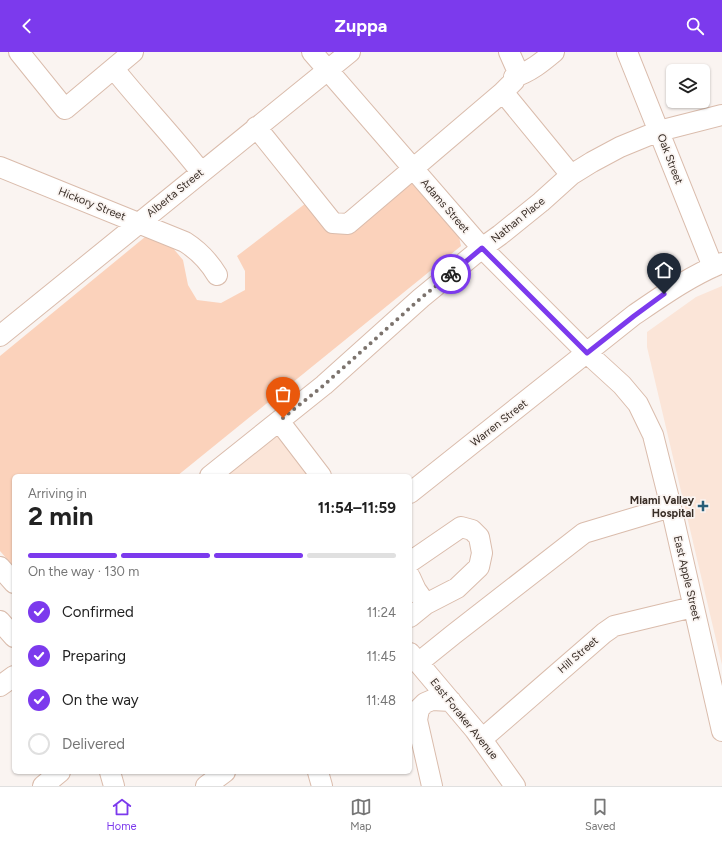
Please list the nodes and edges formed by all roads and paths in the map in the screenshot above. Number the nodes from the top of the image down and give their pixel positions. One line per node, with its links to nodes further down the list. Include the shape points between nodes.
1 (19, 52): 8 (street, via 66,109)
2 (134, 52): 8 (street)
3 (312, 52): 9 (street, Adams Street)
4 (350, 52): 9 (street, Alberta Street)
5 (509, 52): 10 (street, via 516,70)
6 (554, 52): 10 (street)
7 (627, 52): 13 (street, Oak Street)
8 (114, 69): 16 (street)
9 (328, 70): 12 (street, Alberta Street); 14 (street, Adams Street)
10 (509, 85): 14 (street); 17 (street)
11 (722, 115): 13 (street, Nathan Place)
12 (256, 127): 14 (street, via 333,223 348,224); 16 (street, Alberta Street)
13 (660, 131): 17 (street, Nathan Place, via 620,147); 20 (street, Oak Street)
14 (412, 168): 19 (street, Adams Street)
15 (2, 171): 18 (street, Hickory Street)
16 (201, 172): 18 (street, Alberta Street)
17 (571, 175): 19 (street, Nathan Place)
18 (138, 223): 21 (street, Hickory Street, via 198,250); 22 (street, Alberta Street)
19 (482, 248): 23 (street, Adams Street); 24 (street, Nathan Place)
20 (717, 265): 23 (street, Warren Street, via 664,294)
21 (217, 275)
22 (0, 336)
23 (587, 353): 27 (street, Warren Street); 28 (street, East Apple Street, via 622,385 638,404 653,435)
24 (279, 421): 25 (street, Nathan Place); 26 (street)
25 (213, 474)
26 (319, 474)
27 (412, 491)
28 (671, 507): 34 (street, East Apple Street); 36 (street, via 584,532 454,634)
29 (412, 561): 33 (street, via 461,528 472,530 479,537 482,554 479,567 457,588)
30 (0, 567): 31 (street)
31 (12, 581)
32 (412, 581): 33 (street)
33 (426, 604): 35 (street)
34 (693, 607): 37 (street, East Apple Street); 42 (street, Hill Street, via 614,626)
35 (412, 615)
36 (414, 658): 40 (street, East Foraker Avenue)
37 (714, 662): 41 (street, East Apple Street)
38 (12, 677): 39 (street)
39 (0, 686)
40 (451, 701): 42 (street, East Foraker Avenue); 51 (street, via 432,700 419,709 417,720)
41 (722, 731)
42 (482, 739): 52 (street, East Foraker Avenue)
43 (58, 774): 47 (street)
44 (111, 774): 48 (street)
45 (319, 774): 50 (street)
46 (224, 776): 49 (street)
47 (43, 786)
48 (114, 786)
49 (206, 786)
50 (322, 786)
51 (432, 786)
52 (516, 786)

